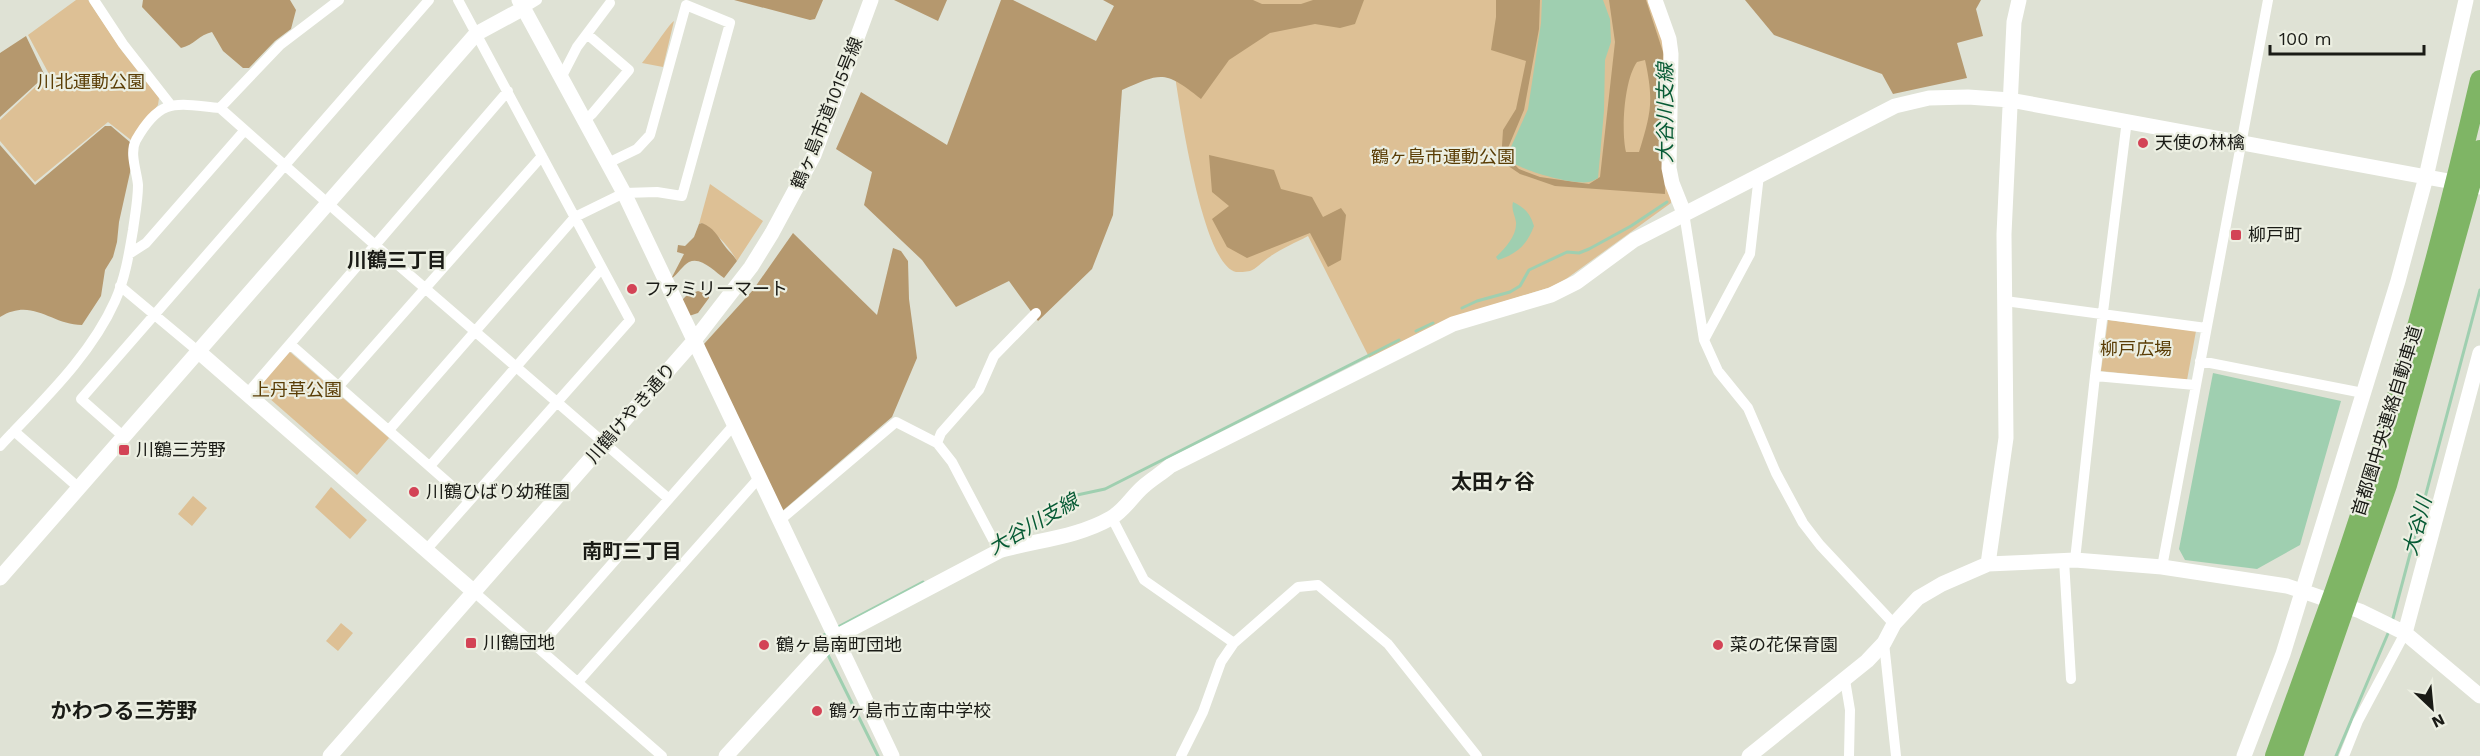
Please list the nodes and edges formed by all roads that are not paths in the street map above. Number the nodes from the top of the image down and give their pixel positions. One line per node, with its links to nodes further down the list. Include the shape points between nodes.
1 (94, 0): 18 (street)
2 (339, 0): 19 (street, via 280,45)
3 (429, 0): 27 (street)
4 (458, 0): 12 (street)
5 (872, 0): 47 (street, 鶴ヶ島市道1015号線, via 799,185 751,267)
6 (1656, 0): 33 (street, via 1671,54 1669,168)
7 (2019, 0): 17 (street, via 2014,22)
8 (2268, 0): 23 (street)
9 (2466, 0): 29 (street)
10 (527, 3): 12 (street); 14 (street)
11 (610, 3): 13 (street)
12 (476, 34): 16 (street); 32 (street)
13 (587, 34): 14 (street); 20 (street, via 629,70)
14 (561, 78): 20 (street)
15 (2480, 80): 30 (highway, 首都圏中央連絡自動車道)
16 (508, 91): 25 (street); 35 (street)
17 (2010, 100): 21 (street); 28 (street, via 1929,98 1894,106); 40 (street)
18 (170, 104): 19 (street); 36 (street, via 162,108 135,143 137,197)
19 (220, 108): 22 (street)
20 (585, 120): 26 (street)
21 (2127, 120): 23 (street); 43 (street)
22 (244, 131): 27 (street); 36 (street, via 146,243)
23 (2243, 142): 29 (street); 44 (street)
24 (2480, 150): 30 (highway, 首都圏中央連絡自動車道)
25 (542, 156): 34 (street); 39 (street)
26 (608, 163): 31 (street); 31 (street, via 637,149 650,135 686,5 730,23 682,196 657,192)
27 (286, 166): 32 (street); 42 (street)
28 (1759, 175): 33 (street); 46 (street, via 1750,254)
29 (2426, 177): 30 (street); 56 (street)
30 (2467, 185): 81 (highway, 首都圏中央連絡自動車道, via 2387,485)
31 (624, 194): 34 (street); 47 (street)
32 (327, 203): 35 (street); 49 (street)
33 (1684, 213): 46 (street); 71 (street, via 1634,240 1577,282 1551,295 1453,324 1170,466)
34 (575, 217): 37 (street); 45 (street)
35 (375, 245): 39 (street); 48 (street)
36 (129, 254): 38 (street)
37 (602, 268): 52 (street); 58 (street, via 630,320)
38 (120, 286): 42 (street); 61 (street, via 89,344)
39 (424, 288): 45 (street); 55 (street)
40 (2005, 301): 43 (street); 76 (street, via 2006,438)
41 (1036, 313): 63 (street, via 994,356 979,390 941,433)
42 (156, 315): 49 (street); 62 (street, via 81,399)
43 (2103, 315): 44 (street); 53 (street)
44 (2206, 328): 51 (street)
45 (474, 330): 52 (street); 60 (street)
46 (1704, 340): 82 (street, via 1718,371 1748,408 1803,523)
47 (693, 342): 59 (street); 64 (street, 川鶴けやき通り)
48 (290, 345): 55 (street); 57 (street)
49 (199, 351): 57 (street); 62 (street)
50 (2480, 353): 83 (street)
51 (2200, 361): 54 (street); 56 (street)
52 (515, 367): 58 (street); 66 (street)
53 (2095, 376): 54 (street); 75 (street)
54 (2195, 385): 77 (street)
55 (339, 386): 60 (street)
56 (2363, 393): 80 (street)
57 (246, 395): 73 (street)
58 (556, 402): 64 (street); 70 (street)
59 (733, 426): 67 (street); 69 (street)
60 (389, 430): 66 (street)
61 (14, 431): 65 (street); 68 (street)
62 (124, 437): 68 (street)
63 (937, 443): 72 (street, via 897,422); 74 (street, via 952,462)
64 (604, 444): 69 (street); 79 (street, 川鶴けやき通り)
65 (0, 447)
66 (430, 466): 70 (street)
67 (758, 479): 72 (street); 90 (street)
68 (79, 488): 78 (street)
69 (669, 498): 87 (street)
70 (469, 501): 73 (street)
71 (1112, 518): 74 (street, via 1081,531); 84 (street, via 1144,580)
72 (778, 521): 86 (street)
73 (426, 550): 79 (street)
74 (999, 551): 86 (street)
75 (2069, 560): 76 (street); 77 (street); 88 (street)
76 (1988, 564): 82 (street, via 1918,598)
77 (2162, 567): 80 (street)
78 (0, 578)
79 (473, 591): 87 (street); 92 (street, 川鶴けやき通り)
80 (2302, 591): 83 (street, via 2360,611); 101 (street)
81 (2343, 591): 102 (highway, 首都圏中央連絡自動車道); 103 (highway, 首都圏中央連絡自動車道)
82 (1894, 624): 85 (street)
83 (2405, 633): 91 (street); 104 (street, via 2358,721)
84 (1234, 643): 96 (street, via 1221,662 1200,720); 97 (street, via 1298,587 1318,585 1388,644)
85 (1884, 643): 89 (street); 100 (street)
86 (828, 645): 94 (street); 95 (street)
87 (538, 648): 90 (street)
88 (2071, 679)
89 (1845, 680): 98 (street); 99 (street, via 1850,710)
90 (578, 682): 93 (street)
91 (2480, 696)
92 (330, 756)
93 (662, 756)
94 (726, 756)
95 (892, 756)
96 (1180, 756)
97 (1477, 756)
98 (1749, 756)
99 (1849, 756)
100 (1896, 756)
101 (2244, 756)
102 (2275, 756)
103 (2293, 756)
104 (2345, 756)

